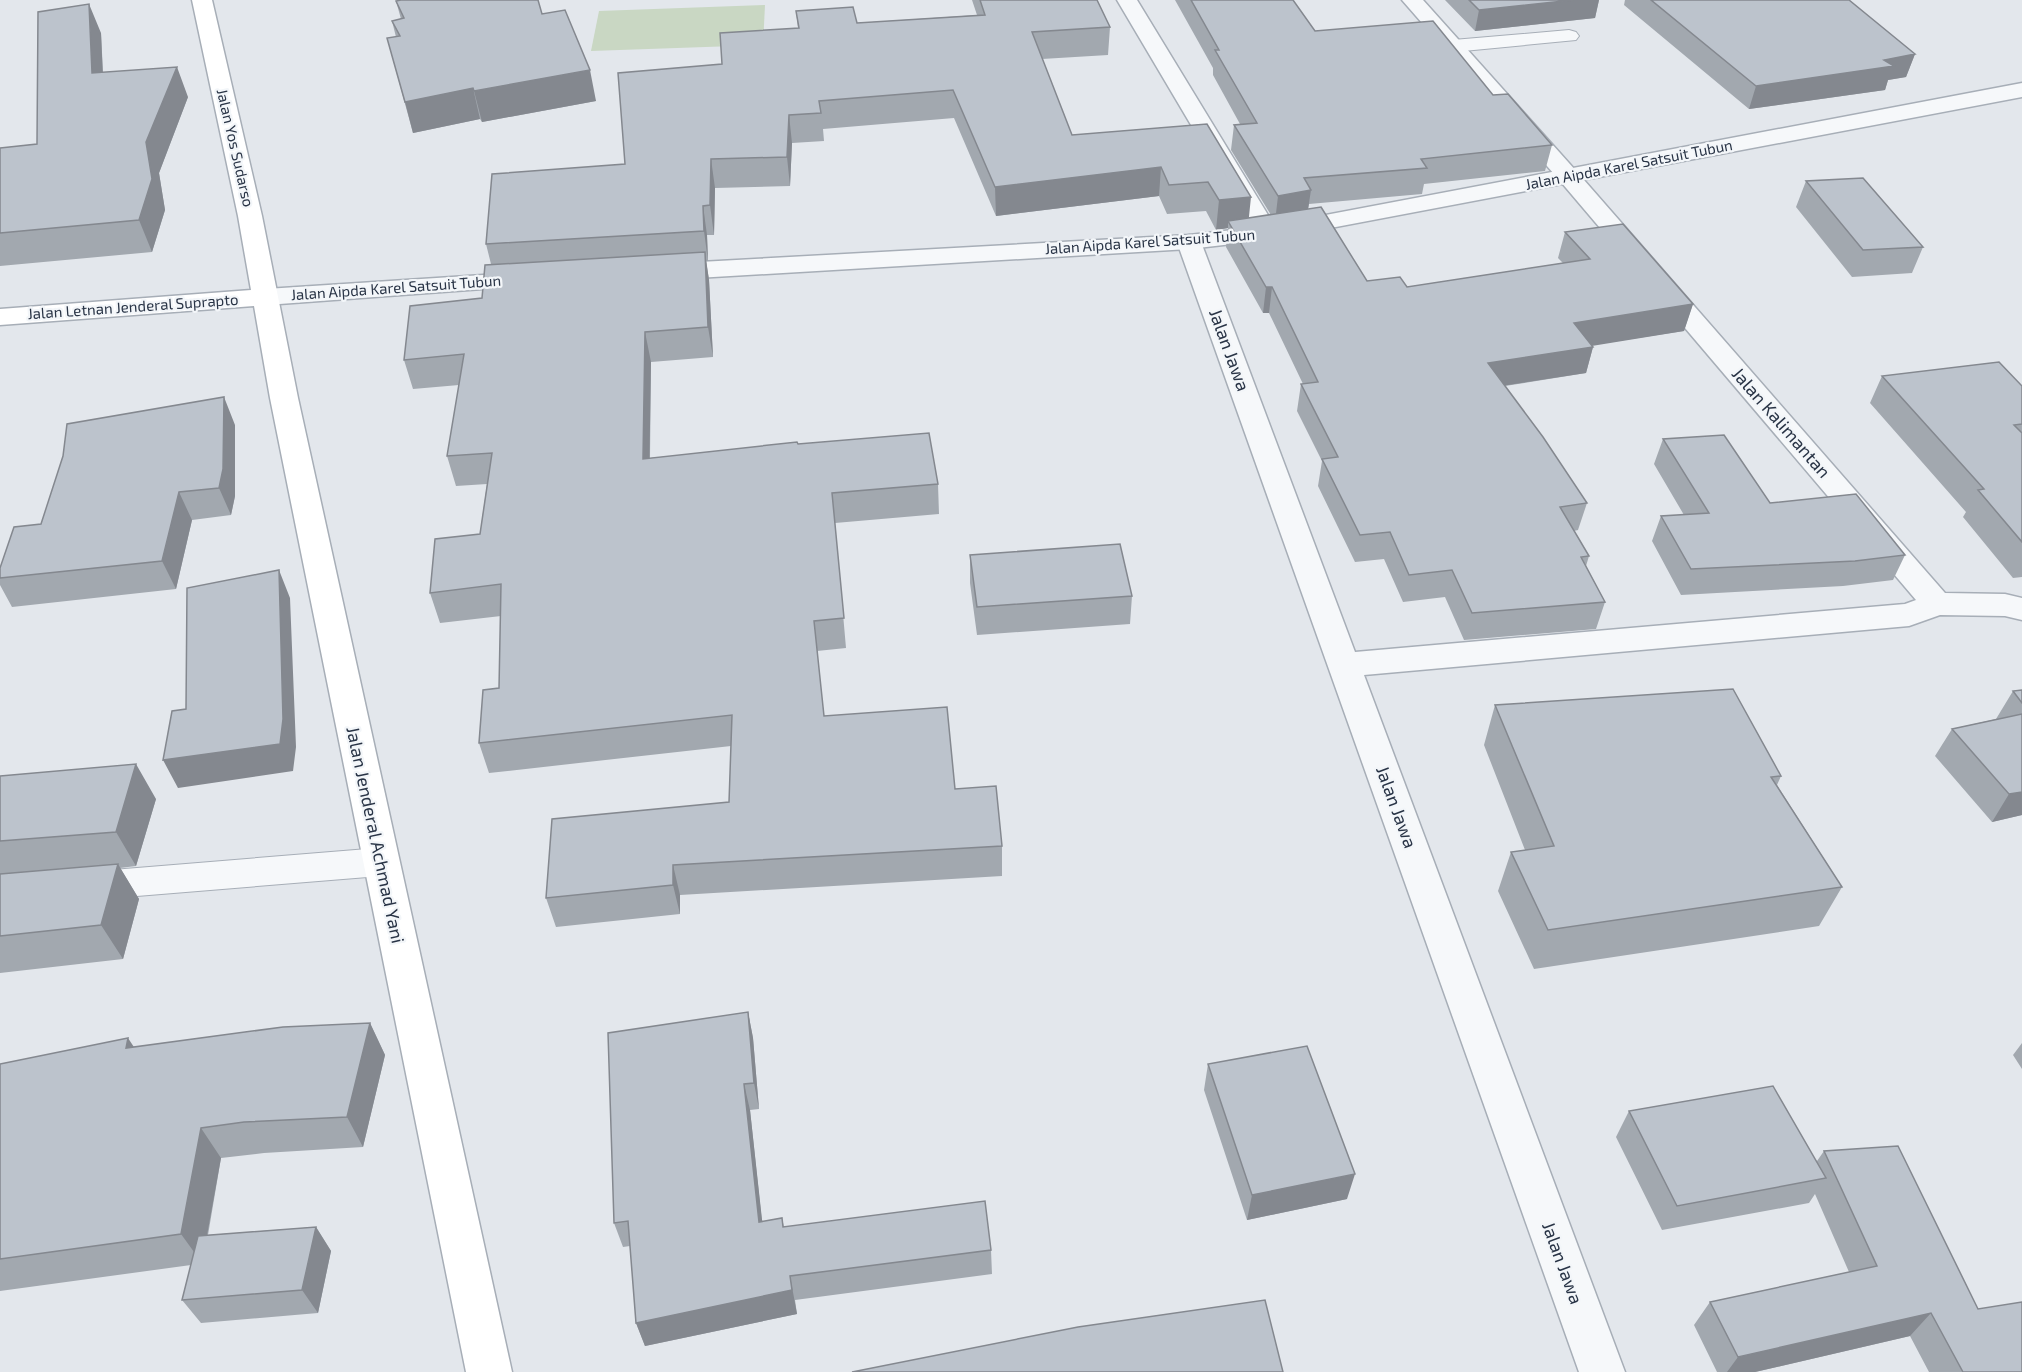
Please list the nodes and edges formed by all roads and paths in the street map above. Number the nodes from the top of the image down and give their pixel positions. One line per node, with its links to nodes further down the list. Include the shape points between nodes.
1 (202, 0): 12 (main road, Jalan Yos Sudarso)
2 (1127, 0): 8 (street)
3 (1412, 0): 5 (street, Jalan Kalimantan)
4 (1569, 36): 5 (lane)
5 (1453, 46): 7 (street, Jalan Kalimantan)
6 (2022, 90): 7 (street, Jalan Aipda Karel Satsuit Tubun)
7 (1569, 177): 8 (street, Jalan Aipda Karel Satsuit Tubun); 14 (street, Jalan Kalimantan)
8 (1267, 233): 9 (street, Jalan Aipda Karel Satsuit Tubun)
9 (1189, 242): 10 (street, Jalan Aipda Karel Satsuit Tubun); 16 (street, Jalan Jawa)
10 (640, 274)
11 (556, 278): 12 (street, Jalan Aipda Karel Satsuit Tubun)
12 (266, 297): 13 (main road, Jalan Letnan Jenderal Suprapto); 17 (main road, Jalan Jenderal Achmad Yani)
13 (0, 317)
14 (1937, 604): 15 (street); 16 (street, via 1909,615)
15 (2022, 609)
16 (1344, 665): 20 (street, Jalan Jawa)
17 (380, 862): 18 (lane); 19 (main road, Jalan Jenderal Achmad Yani)
18 (59, 889)
19 (489, 1372)
20 (1602, 1372)

